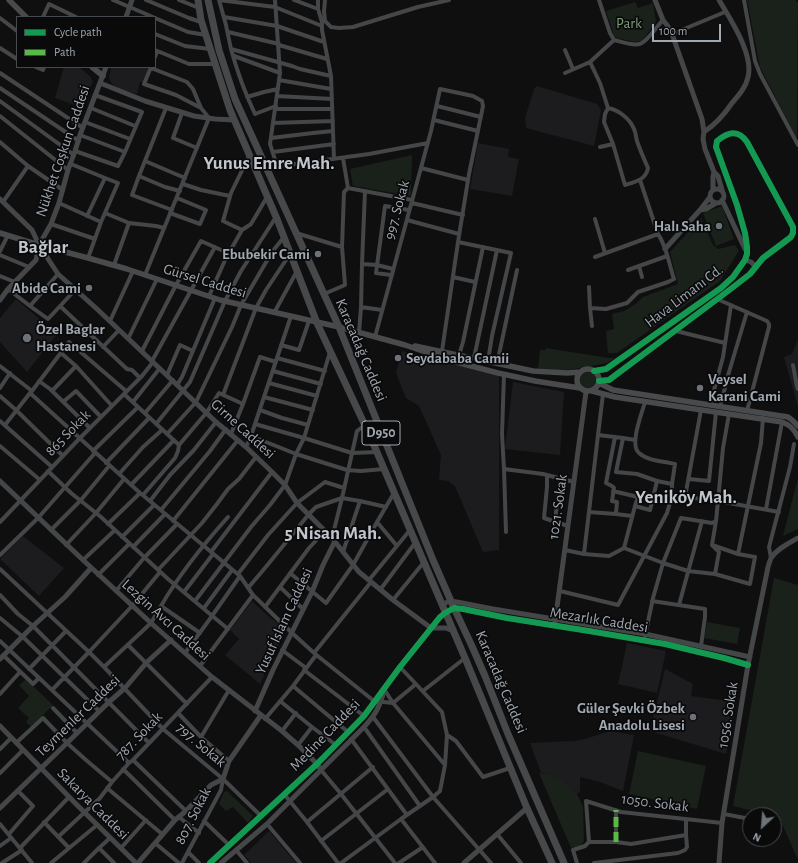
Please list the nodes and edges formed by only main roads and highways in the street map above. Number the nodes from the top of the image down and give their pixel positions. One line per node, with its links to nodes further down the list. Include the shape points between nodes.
1 (10, 0): 4 (main road)
2 (198, 0): 8 (highway, Karacadağ Caddesi / D950, via 202,22 230,110 276,217)
3 (208, 0): 9 (highway, Karacadağ Caddesi / D950, via 219,50 235,99)
4 (25, 16)
5 (93, 68): 6 (main road)
6 (103, 76)
7 (0, 233): 8 (main road, Gürsel Caddesi, via 134,271 224,301)
8 (317, 323): 9 (main road, Gürsel Caddesi); 18 (highway, Karacadağ Caddesi / D950, via 377,452)
9 (339, 328): 10 (main road, Gürsel Caddesi); 19 (highway, Karacadağ Caddesi / D950, via 452,605)
10 (405, 345): 11 (main road, via 533,371); 13 (main road, via 452,361 504,374)
11 (580, 372): 12 (main road, via 591,369 597,374); 13 (main road, via 577,379)
12 (599, 382): 14 (main road, via 595,389); 15 (main road, via 613,390 710,405)
13 (580, 388): 14 (main road)
14 (589, 391): 15 (main road, via 701,410)
15 (718, 409): 16 (main road, via 788,417); 17 (main road, via 729,414 788,424)
16 (798, 426)
17 (798, 437)
18 (552, 863)
19 (564, 863)

